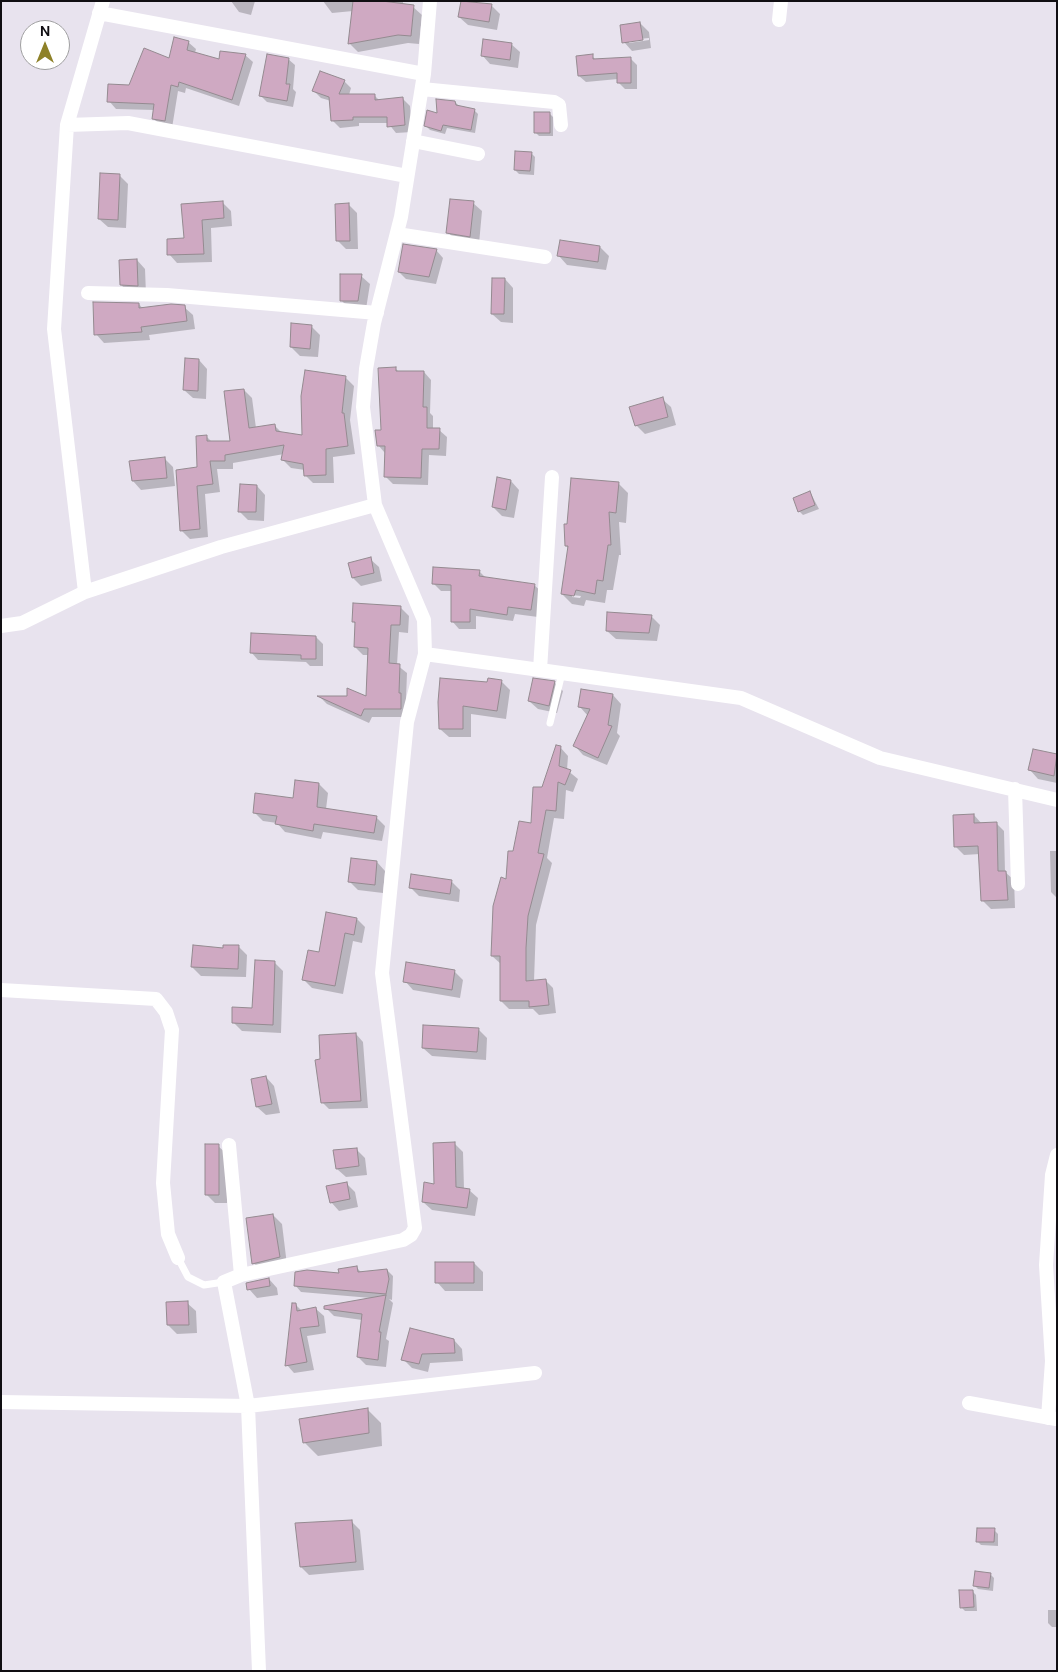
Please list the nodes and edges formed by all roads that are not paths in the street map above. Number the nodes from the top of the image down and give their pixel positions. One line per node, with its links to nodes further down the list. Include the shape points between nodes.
1 (430, 1): 5 (street)
2 (781, 1): 4 (street)
3 (101, 7): 5 (street); 7 (street)
4 (779, 20)
5 (424, 74): 6 (street)
6 (422, 90): 8 (street, via 554,102 559,105); 9 (street)
7 (67, 125): 11 (street, via 128,123); 18 (street, via 54,329)
8 (561, 125)
9 (413, 141): 10 (street); 11 (street)
10 (478, 154)
11 (407, 176): 12 (street)
12 (397, 234): 13 (street); 15 (street)
13 (545, 257)
14 (88, 293): 15 (street, via 167,295)
15 (377, 313): 17 (street, via 366,368 363,407)
16 (552, 477): 21 (street)
17 (375, 505): 18 (street, via 221,547); 20 (street, via 424,620)
18 (86, 592): 19 (street, via 22,623)
19 (1, 626)
20 (425, 654): 21 (street); 31 (street, via 407,722 382,973 415,1228 403,1240)
21 (540, 670): 22 (street)
22 (562, 673): 23 (lane); 24 (street, via 741,698 880,758)
23 (550, 722)
24 (1015, 789): 25 (street); 26 (street)
25 (1057, 800)
26 (1018, 884)
27 (1, 990): 30 (street, via 156,999 166,1012 172,1030 163,1183 168,1234)
28 (229, 1145): 31 (street)
29 (1057, 1155): 37 (street, via 1052,1175 1046,1266)
30 (178, 1258): 32 (lane, via 188,1277 204,1285)
31 (241, 1275): 32 (street)
32 (224, 1282): 36 (street)
33 (535, 1373): 36 (street)
34 (1, 1402): 36 (street)
35 (969, 1403): 37 (street)
36 (248, 1406): 38 (street)
37 (1053, 1418)
38 (259, 1671)

